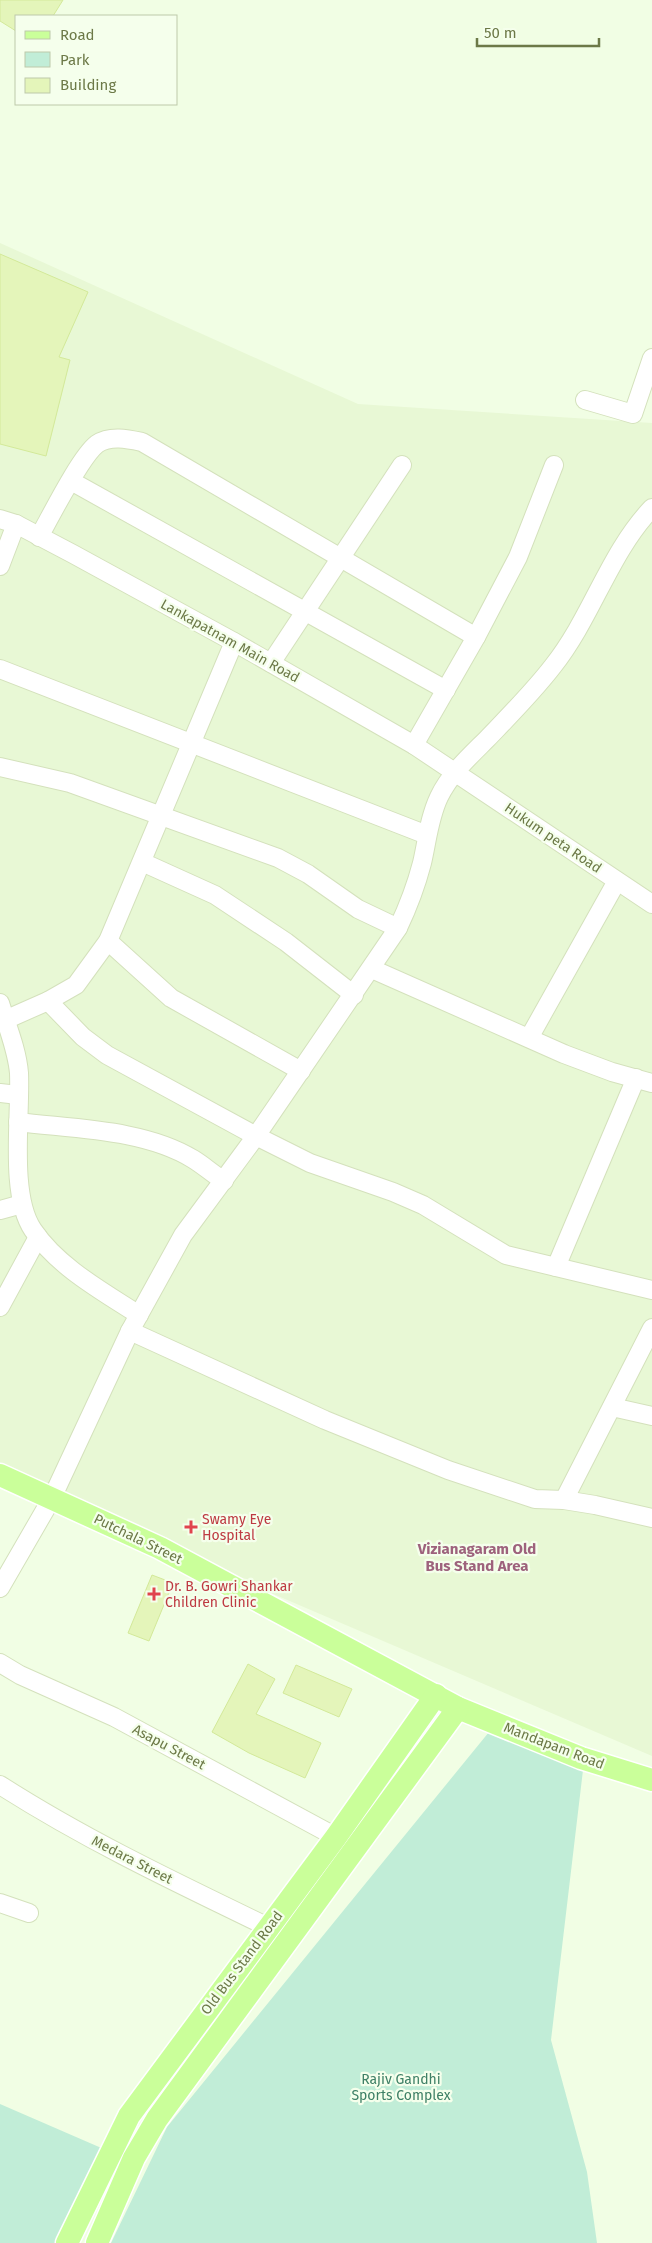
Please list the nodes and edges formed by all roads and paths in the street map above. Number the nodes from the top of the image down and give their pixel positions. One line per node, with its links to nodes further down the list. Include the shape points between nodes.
1 (652, 358): 2 (street, via 633,414)
2 (585, 400)
3 (402, 465): 9 (street)
4 (554, 465): 12 (street, via 518,557)
5 (71, 481): 8 (street); 9 (street, via 97,444 125,438 142,442); 11 (street)
6 (652, 508): 20 (street, via 617,558 578,632 554,665)
7 (8, 521): 8 (street, Lankapatnam Main Road); 10 (street)
8 (39, 537): 13 (street, Lankapatnam Main Road)
9 (340, 558): 11 (street); 12 (street)
10 (0, 566)
11 (305, 610): 14 (street); 16 (street)
12 (476, 637): 16 (street)
13 (234, 642): 14 (street, Lankapatnam Main Road); 17 (street)
14 (271, 663): 18 (street, Lankapatnam Main Road)
15 (0, 669): 17 (street)
16 (446, 690): 18 (street)
17 (193, 743): 21 (street); 22 (street)
18 (414, 745): 20 (street, Lankapatnam Main Road)
19 (0, 767): 21 (street, via 70,783)
20 (455, 772): 22 (street, via 439,798); 24 (street, Hukum peta Road)
21 (162, 816): 23 (street); 26 (street, via 293,865 358,909)
22 (427, 835): 26 (street, via 410,903)
23 (142, 862): 27 (street); 29 (street, via 215,895 286,942)
24 (617, 881): 25 (street, Hukum peta Road); 32 (street)
25 (652, 904)
26 (398, 928): 28 (street)
27 (108, 941): 30 (street, via 76,985); 33 (street, via 171,998)
28 (372, 969): 29 (street); 32 (street)
29 (354, 994): 33 (street)
30 (48, 1001): 31 (street); 38 (street, via 83,1037 107,1055)
31 (3, 1012): 36 (street, via 19,1072)
32 (528, 1038): 34 (street, via 612,1072)
33 (301, 1071): 38 (street)
34 (644, 1080): 43 (street)
35 (0, 1093): 36 (street)
36 (18, 1095): 37 (street)
37 (18, 1122): 39 (street, via 121,1134 144,1140 192,1158); 40 (street)
38 (256, 1136): 39 (street); 43 (street, via 310,1163 424,1205 506,1255)
39 (224, 1181): 46 (street, via 183,1235)
40 (22, 1204): 41 (street); 42 (street, via 26,1218)
41 (0, 1210)
42 (38, 1237): 45 (street); 46 (street, via 70,1268)
43 (556, 1267): 44 (street)
44 (652, 1290)
45 (0, 1307)
46 (139, 1315): 48 (street)
47 (652, 1328): 49 (street)
48 (130, 1331): 52 (street); 53 (street, via 410,1456 535,1499)
49 (612, 1406): 50 (street); 53 (street)
50 (652, 1416)
51 (0, 1475): 52 (main road, Putchala Street)
52 (52, 1498): 55 (street); 57 (main road, Putchala Street, via 160,1548)
53 (564, 1500): 54 (street)
54 (652, 1518)
55 (0, 1588)
56 (0, 1663): 61 (street, Asapu Street, via 114,1717)
57 (436, 1695): 58 (main road, Putchala Street); 61 (main road, Old Bus Stand Road)
58 (458, 1708): 59 (main road, Mandapam Road, via 581,1758); 66 (main road, Old Bus Stand Road, via 157,2119)
59 (652, 1780)
60 (0, 1785): 64 (street, Medara Street, via 95,1842)
61 (336, 1837): 64 (main road, Old Bus Stand Road)
62 (0, 1903): 63 (street)
63 (29, 1912)
64 (268, 1927): 65 (main road, Old Bus Stand Road, via 129,2116)
65 (113, 2147): 66 (street); 67 (main road, Old Bus Stand Road)
66 (134, 2158): 68 (main road, Old Bus Stand Road)
67 (67, 2243)
68 (97, 2243)

